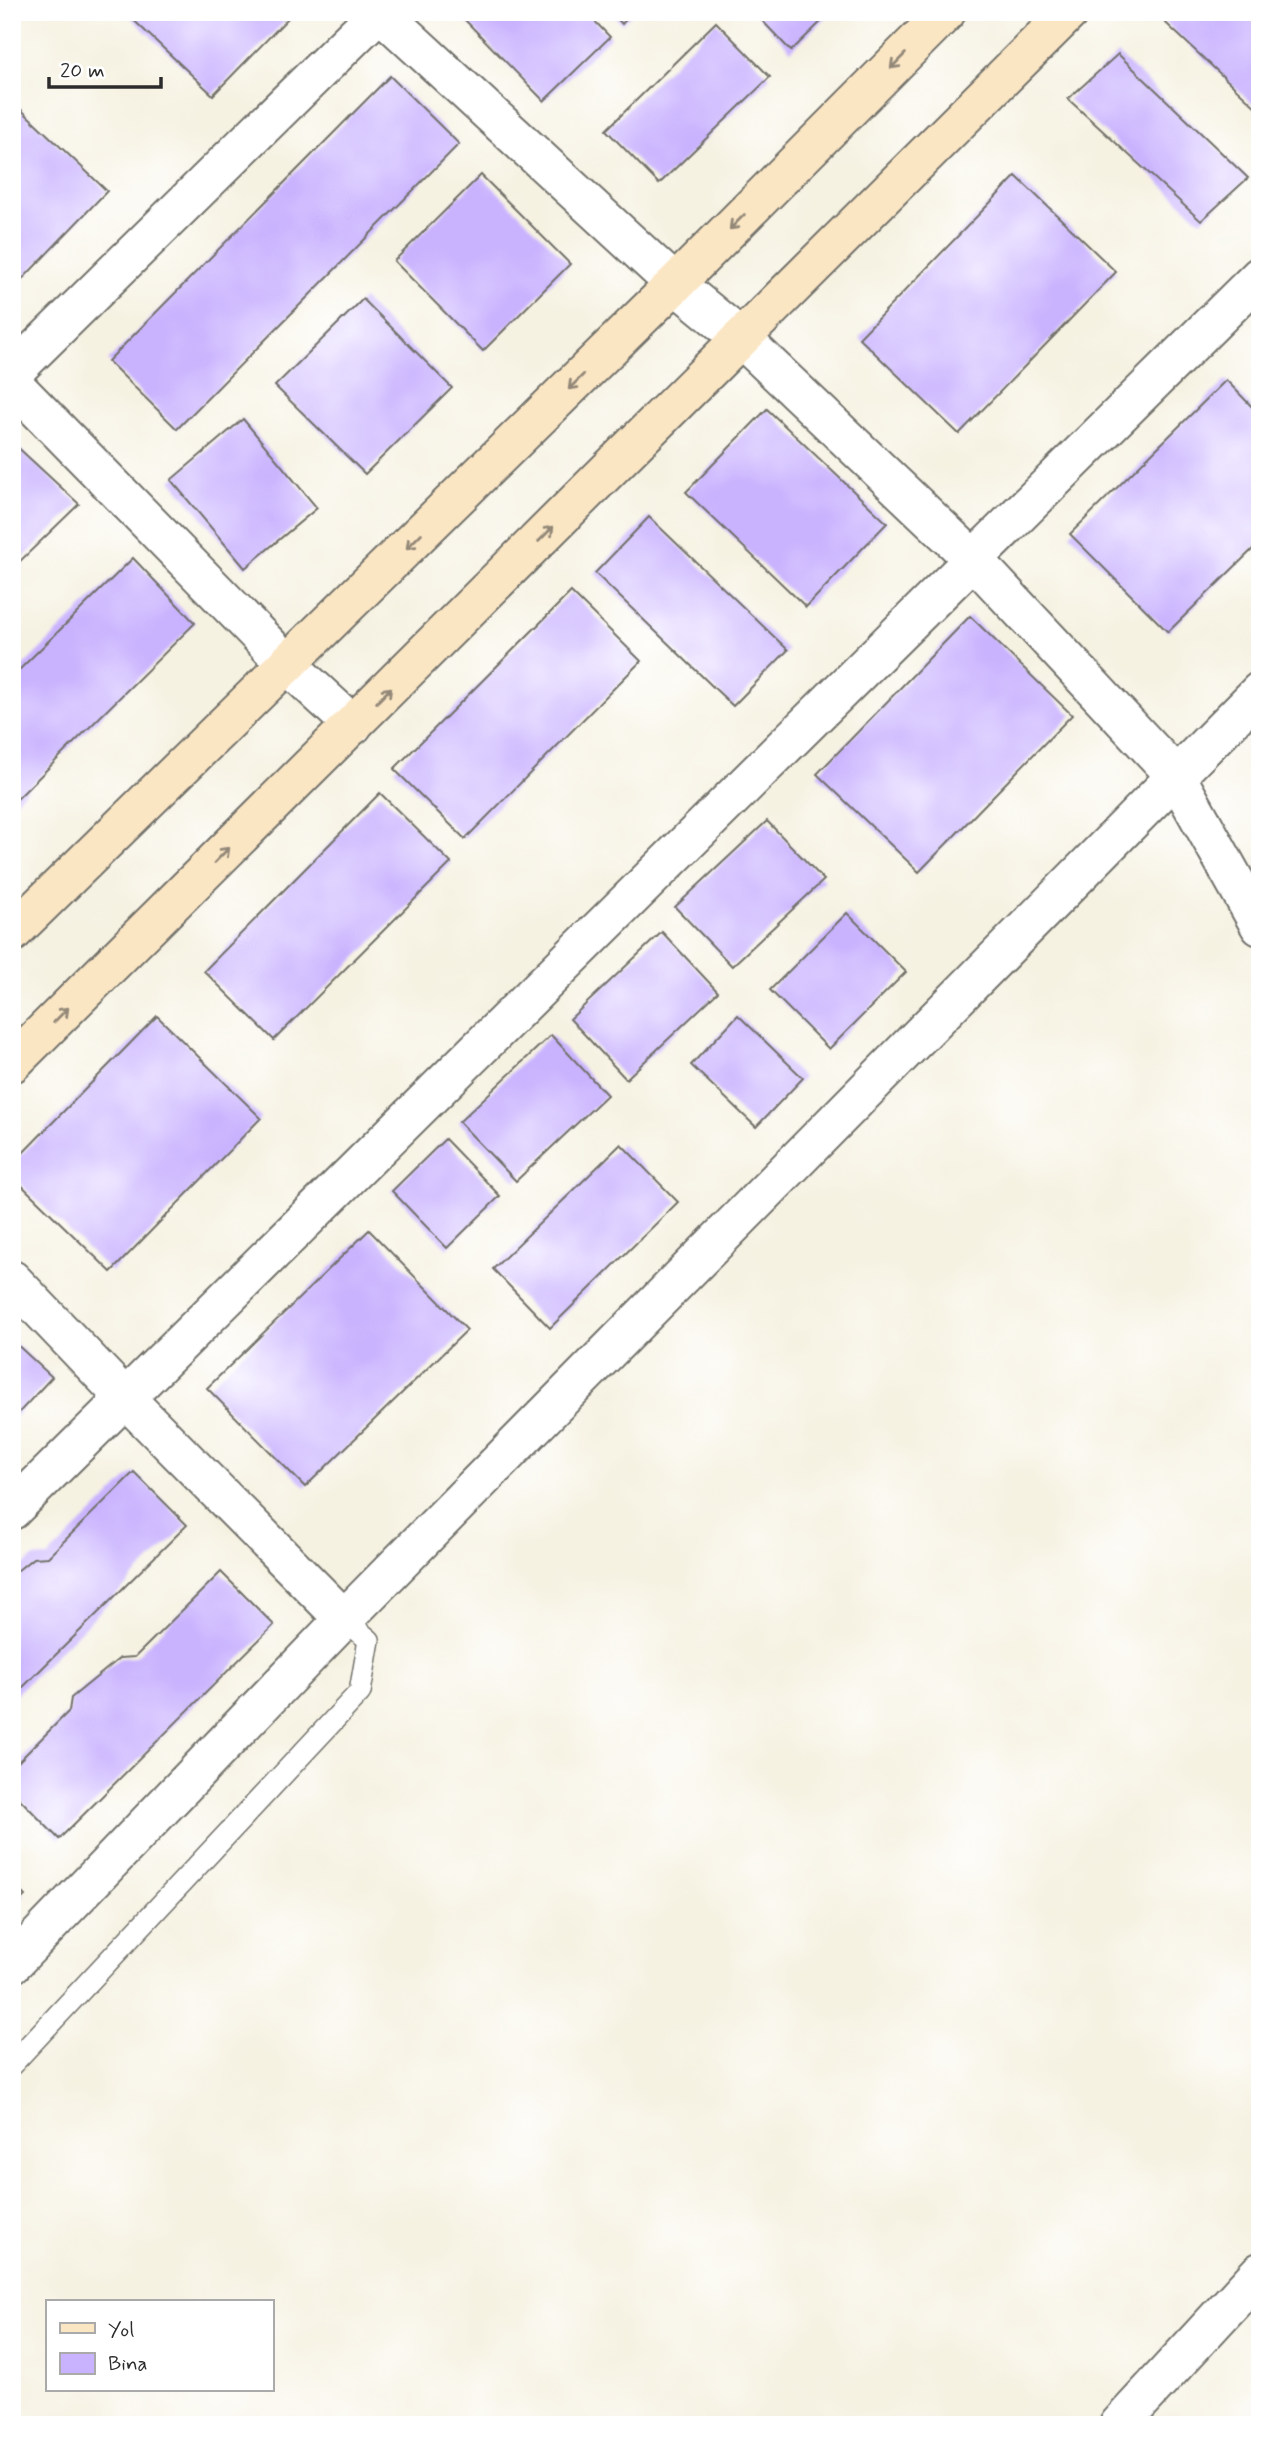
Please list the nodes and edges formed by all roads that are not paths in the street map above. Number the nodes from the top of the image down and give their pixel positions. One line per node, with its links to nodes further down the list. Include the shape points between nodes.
1 (379, 12): 5 (street); 7 (street)
2 (946, 12): 5 (main road, one-way to 5)
3 (1069, 12): 6 (main road)
4 (1260, 276): 9 (street)
5 (675, 284): 6 (street); 10 (main road, one-way to 10)
6 (742, 340): 9 (street); 12 (main road, one-way to 6)
7 (12, 373)
8 (12, 383): 10 (street)
9 (972, 558): 13 (street); 18 (street)
10 (288, 665): 12 (street); 15 (main road)
11 (1260, 691): 13 (street)
12 (354, 725): 16 (main road, one-way to 12)
13 (1176, 776): 14 (street); 20 (street)
14 (1260, 926)
15 (12, 933)
16 (12, 1063)
17 (12, 1280): 18 (street)
18 (125, 1398): 19 (street); 20 (street)
19 (12, 1510)
20 (344, 1619): 21 (street); 22 (lane, via 369,1640 360,1692)
21 (12, 1964)
22 (12, 2064)
23 (1260, 2272): 24 (street)
24 (1119, 2425)

